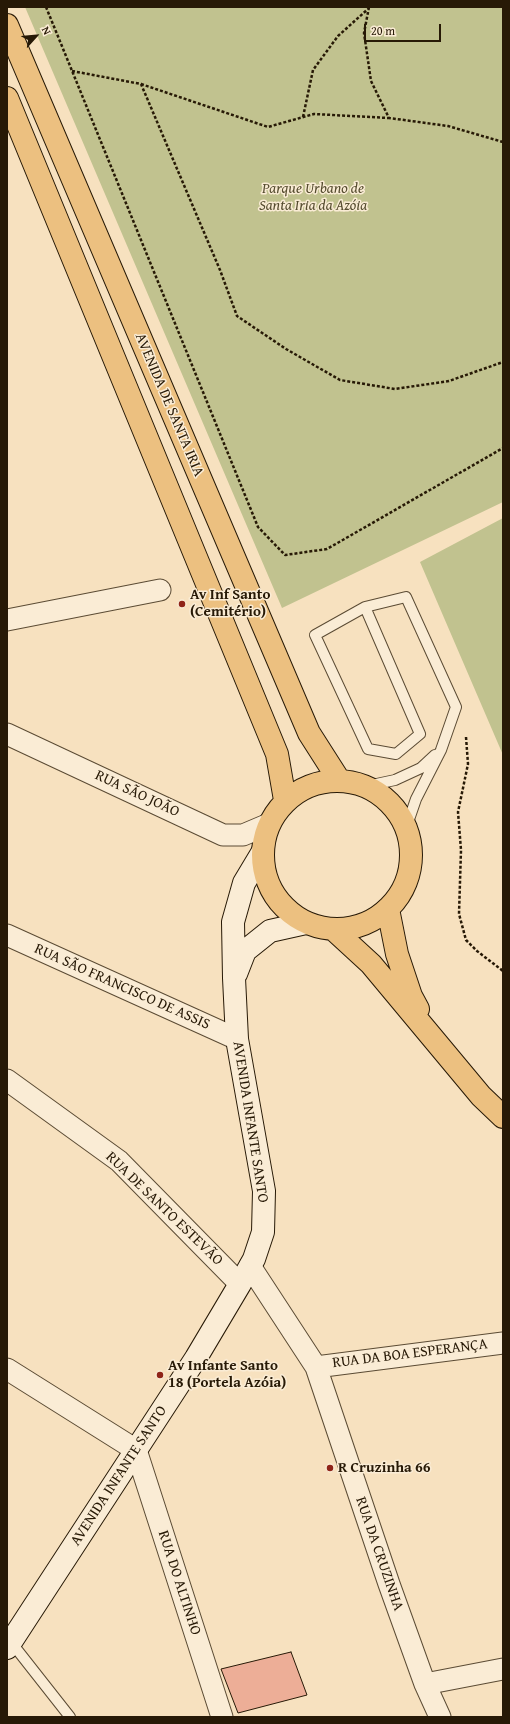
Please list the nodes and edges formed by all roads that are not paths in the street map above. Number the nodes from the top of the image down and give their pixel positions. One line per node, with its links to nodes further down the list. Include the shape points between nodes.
1 (7, 25): 8 (main road, AVENIDA DE SANTA IRIA, via 309,733)
2 (7, 98): 10 (main road, via 277,754)
3 (160, 590): 5 (street)
4 (365, 607): 4 (lane, via 420,734 396,754 368,749 315,635); 7 (lane, via 406,596 456,707)
5 (7, 620)
6 (7, 734): 11 (street, RUA SÃO JOÃO, via 223,834 243,835)
7 (441, 750): 9 (lane, via 421,768 395,780); 12 (lane, via 416,800)
8 (339, 780): 9 (main road); 10 (main road, via 310,785)
9 (367, 786): 12 (main road, via 391,804)
10 (285, 800): 11 (main road)
11 (268, 824): 13 (main road)
12 (406, 828): 14 (main road, via 411,857 405,886)
13 (262, 853): 15 (main road, via 267,882 282,906); 18 (street, AVENIDA INFANTE SANTO, via 244,883 233,922)
14 (388, 909): 16 (main road, via 363,925); 20 (main road, via 396,954 411,996)
15 (306, 923): 16 (main road); 18 (street, AVENIDA INFANTE SANTO, via 270,931 245,951)
16 (334, 930): 20 (main road, via 371,964)
17 (7, 935): 19 (street, RUA SÃO FRANCISCO DE ASSIS)
18 (234, 978): 19 (street, AVENIDA INFANTE SANTO)
19 (237, 1039): 23 (street, AVENIDA INFANTE SANTO, via 264,1191 263,1232)
20 (437, 1043): 22 (main road)
21 (7, 1080): 23 (street, RUA DE SANTO ESTEVÃO, via 120,1161)
22 (503, 1118)
23 (245, 1275): 25 (street, RUA DA CRUZINHA); 27 (street, AVENIDA INFANTE SANTO)
24 (503, 1343): 25 (street, RUA DA BOA ESPERANÇA)
25 (316, 1367): 30 (street, RUA DA CRUZINHA)
26 (7, 1369): 27 (street)
27 (136, 1450): 28 (street, AVENIDA INFANTE SANTO); 32 (street, RUA DO ALTINHO)
28 (9, 1645): 31 (lane)
29 (503, 1670): 30 (street)
30 (425, 1684): 33 (street, RUA DA CRUZINHA)
31 (70, 1717)
32 (222, 1717)
33 (440, 1717)

